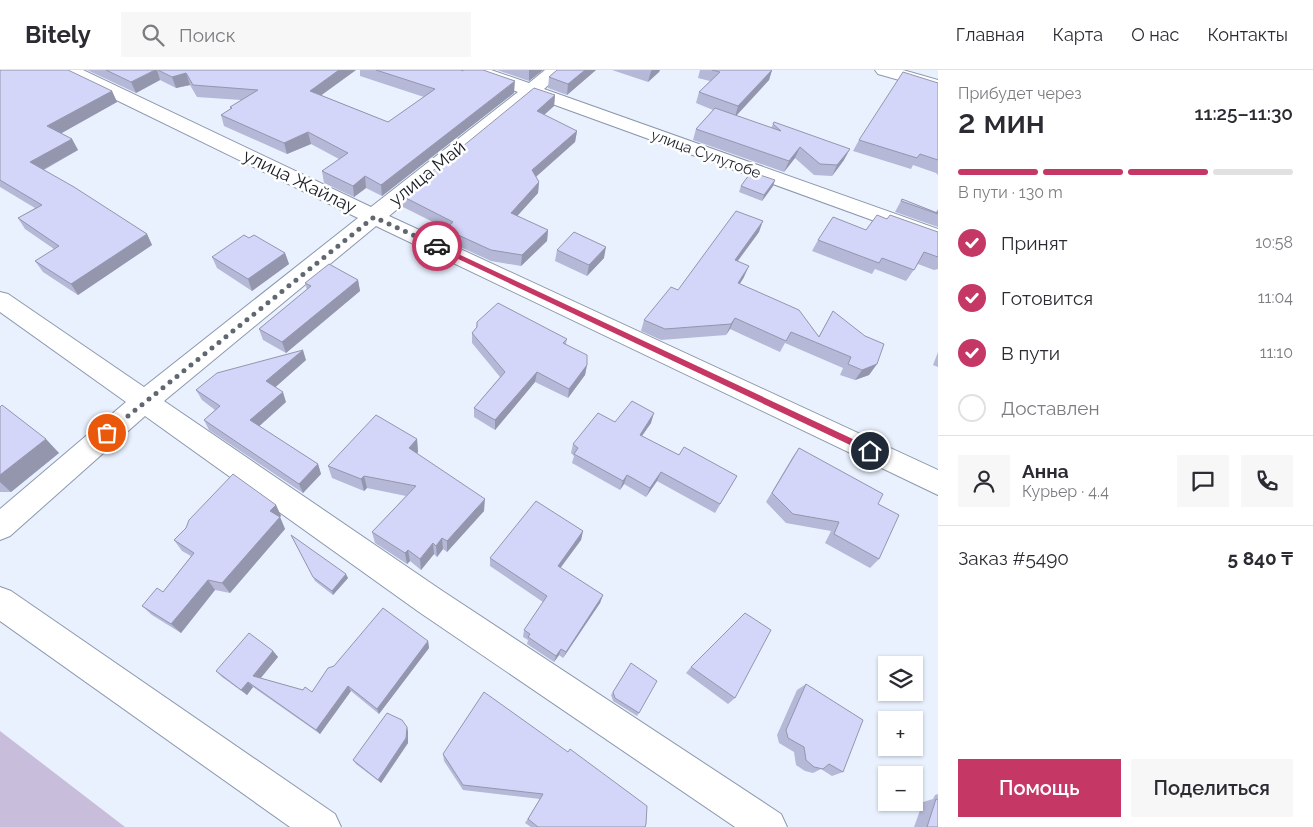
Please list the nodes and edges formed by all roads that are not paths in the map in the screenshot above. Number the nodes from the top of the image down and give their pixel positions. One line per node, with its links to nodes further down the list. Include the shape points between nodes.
1 (69, 70): 7 (street, улица Жайлау)
2 (475, 70): 6 (street, улица Сулутобе)
3 (556, 70): 6 (street, улица Май)
4 (884, 70): 5 (street)
5 (938, 86)
6 (531, 91): 7 (street, улица Май); 8 (street, улица Сулутобе)
7 (374, 217): 10 (street, улица Май); 11 (street, улица Жайлау)
8 (938, 237)
9 (0, 300): 10 (street)
10 (145, 401): 12 (street, улица Май); 15 (street, via 430,601)
11 (938, 483)
12 (0, 527)
13 (0, 602): 14 (street)
14 (322, 827)
15 (768, 827)

